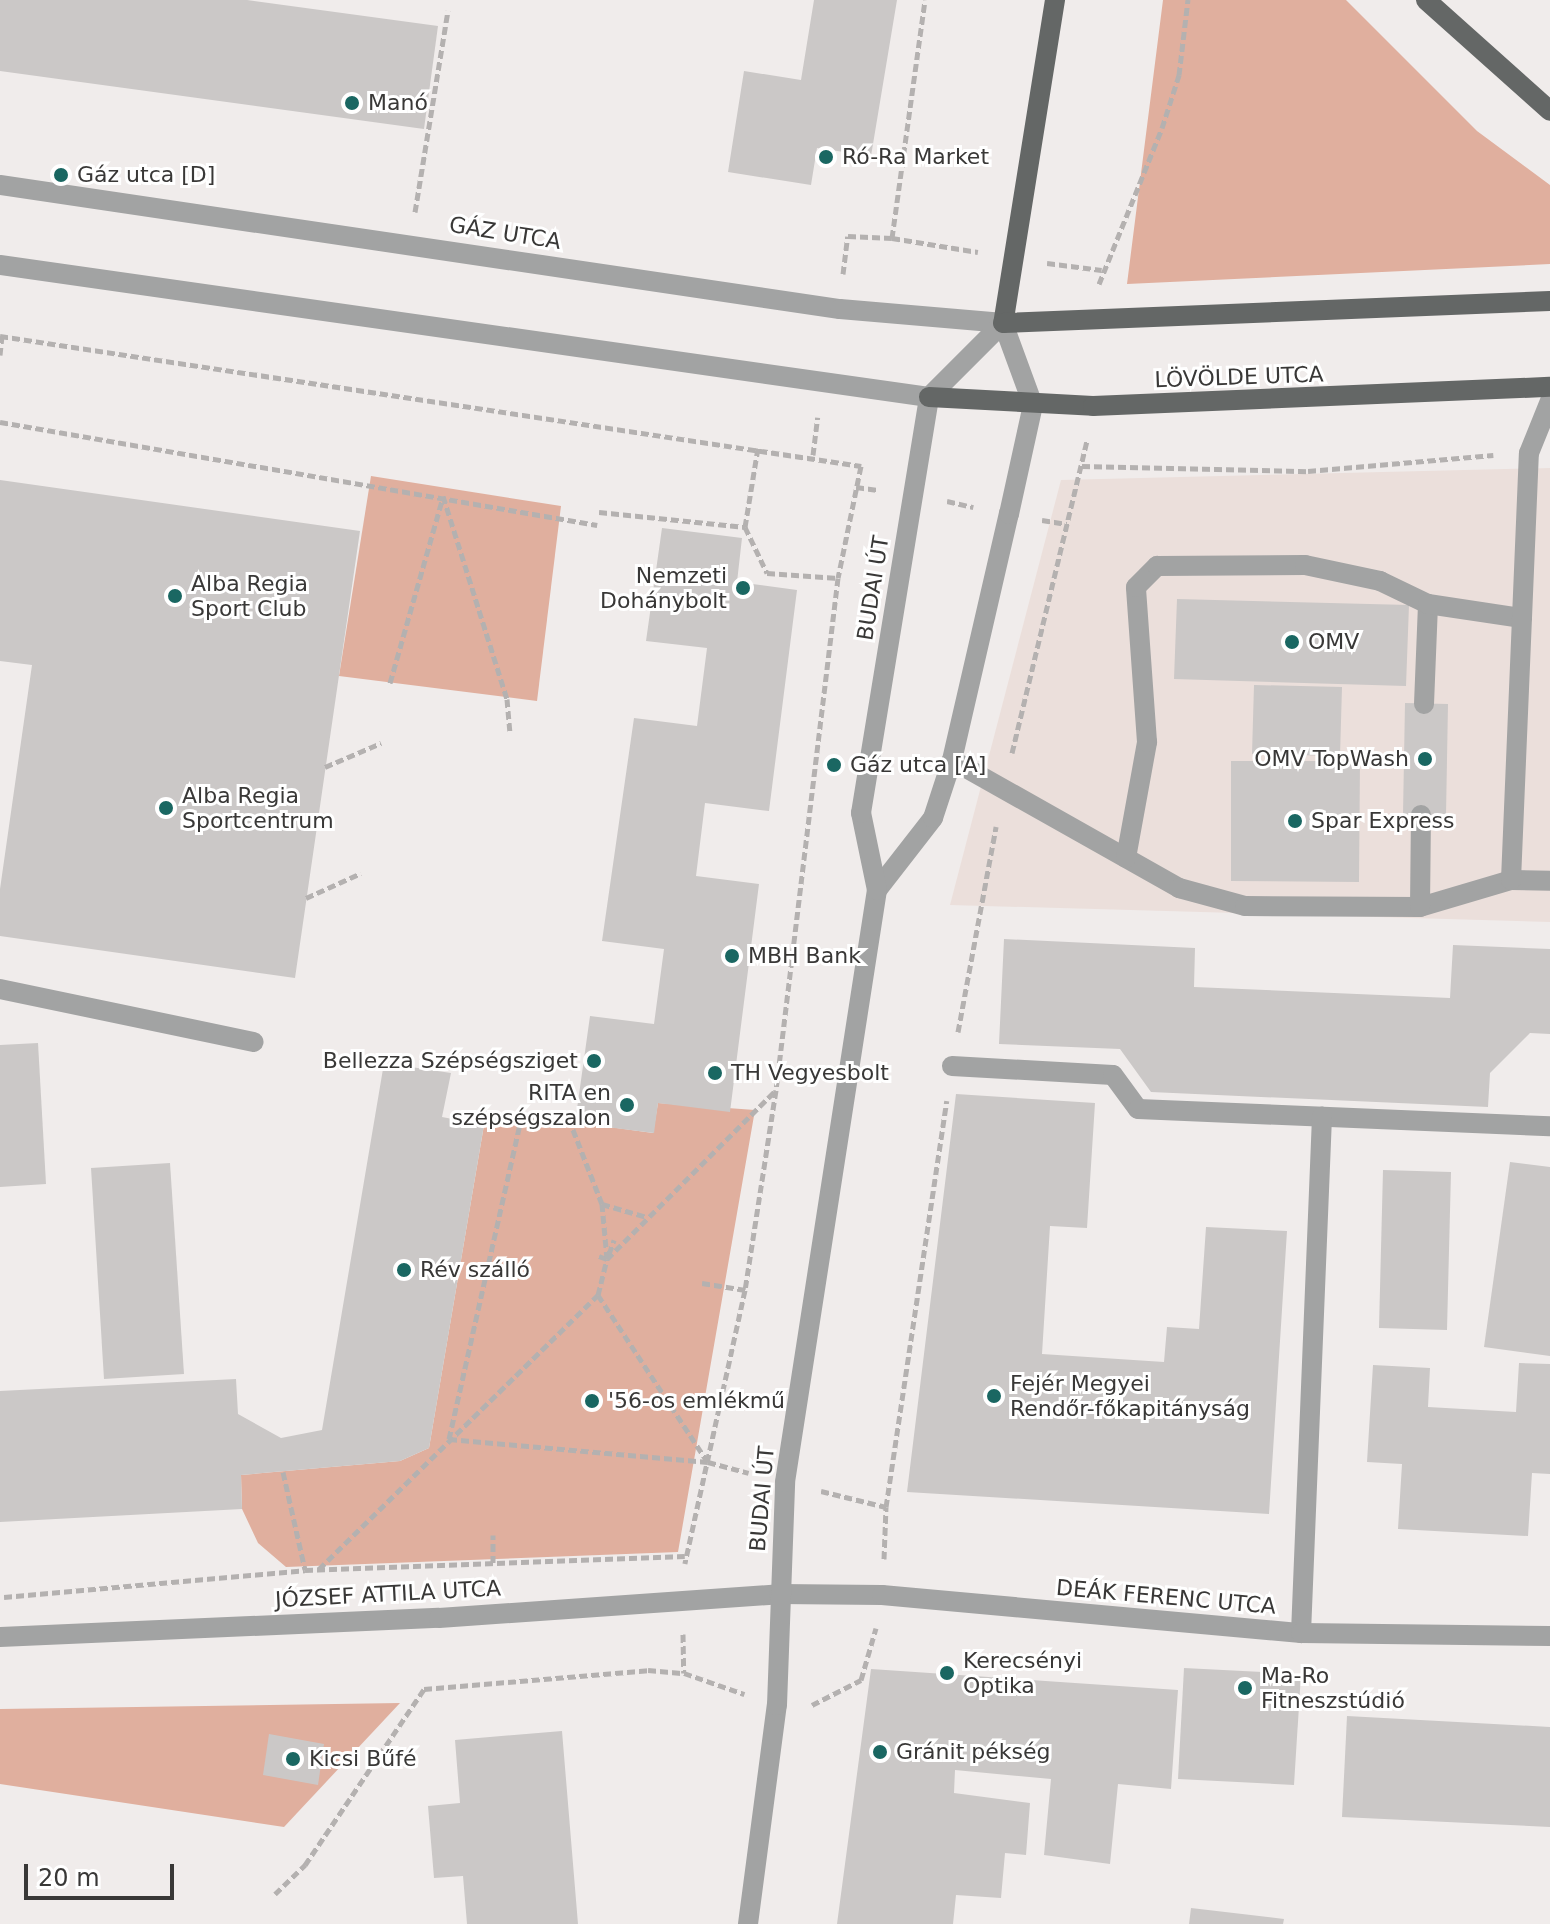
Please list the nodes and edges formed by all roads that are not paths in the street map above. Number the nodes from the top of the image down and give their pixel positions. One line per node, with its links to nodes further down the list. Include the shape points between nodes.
1 (1055, 0): 7 (main road)
2 (1426, 0): 3 (main road)
3 (1550, 111)
4 (0, 185): 7 (street, GÁZ UTCA, via 840,309)
5 (0, 265): 9 (street)
6 (1550, 301): 7 (main road)
7 (1003, 323): 9 (street); 11 (street)
8 (1550, 387): 11 (main road, LÖVÖLDE UTCA)
9 (929, 397): 11 (main road, LÖVÖLDE UTCA); 20 (street, BUDAI ÚT, via 861,813)
10 (1550, 401): 13 (street, via 1529,453)
11 (1033, 405): 15 (street, BUDAI ÚT)
12 (1428, 604): 13 (street); 14 (street); 17 (street, via 1380,581 1305,565 1157,566 1136,587 1147,742)
13 (1522, 618): 18 (street)
14 (1424, 704)
15 (952, 760): 17 (street); 20 (street, BUDAI ÚT, via 933,818)
16 (1421, 815): 21 (street)
17 (1126, 858): 21 (street, via 1179,888 1245,906)
18 (1511, 880): 19 (street); 21 (street)
19 (1550, 881)
20 (877, 890): 27 (street, BUDAI ÚT, via 785,1482)
21 (1420, 907)
22 (0, 989): 23 (street)
23 (254, 1042)
24 (952, 1066): 25 (street, via 1113,1075 1138,1109)
25 (1322, 1116): 26 (street); 28 (street)
26 (1550, 1126)
27 (779, 1594): 28 (street, DEÁK FERENC UTCA, via 882,1595); 30 (street, JÓZSEF ATTILA UTCA, via 439,1618); 31 (street, BUDAI ÚT, via 777,1705)
28 (1301, 1633): 29 (street, DEÁK FERENC UTCA)
29 (1550, 1636)
30 (0, 1637)
31 (748, 1924)

